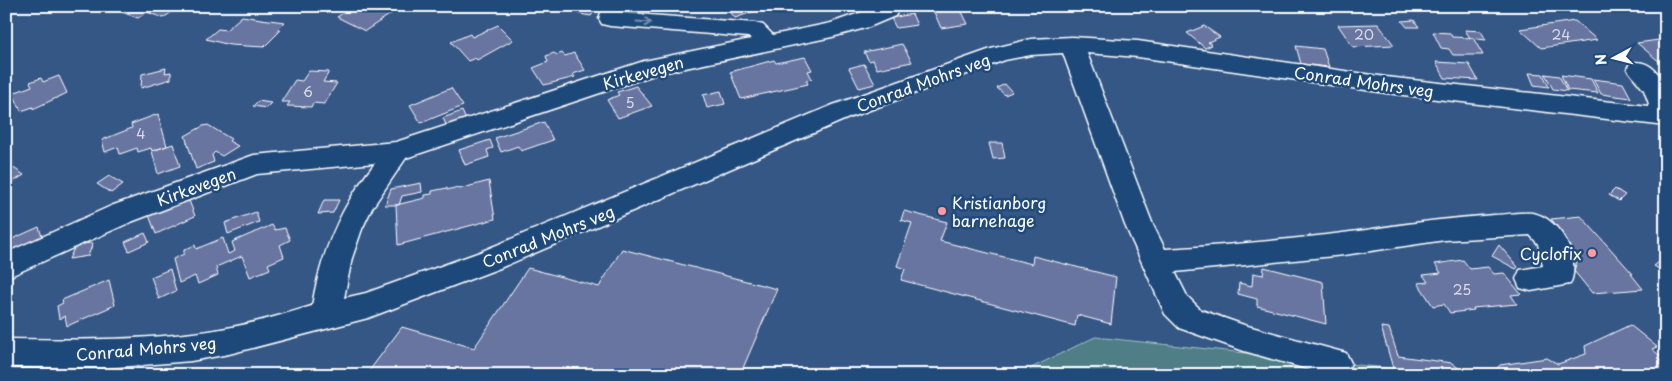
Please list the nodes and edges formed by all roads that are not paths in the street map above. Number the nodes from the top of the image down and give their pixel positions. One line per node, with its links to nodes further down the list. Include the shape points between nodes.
1 (614, 6): 3 (street, one-way to 3, via 610,19 755,30)
2 (890, 6): 3 (street, Kirkevegen, via 887,11 862,22)
3 (766, 42): 7 (street, Kirkevegen, via 652,67)
4 (1072, 45): 6 (street, Conrad Mohrs veg, via 1138,49 1386,85); 8 (street); 11 (street, Conrad Mohrs veg, via 1016,49 842,111 490,260 411,291)
5 (1639, 69): 6 (street, Conrad Mohrs veg, via 1658,92)
6 (1661, 116)
7 (397, 151): 9 (street, Kirkevegen, via 254,165 121,214); 11 (street, via 375,180 346,231 330,281)
8 (1155, 261): 10 (street, via 1344,244 1446,229 1532,224 1542,227 1552,241 1559,276); 13 (street, via 1176,305 1190,319 1244,338)
9 (6, 266)
10 (1531, 279)
11 (326, 317): 12 (street, Conrad Mohrs veg, via 191,347 106,354)
12 (6, 353)
13 (1335, 363)

